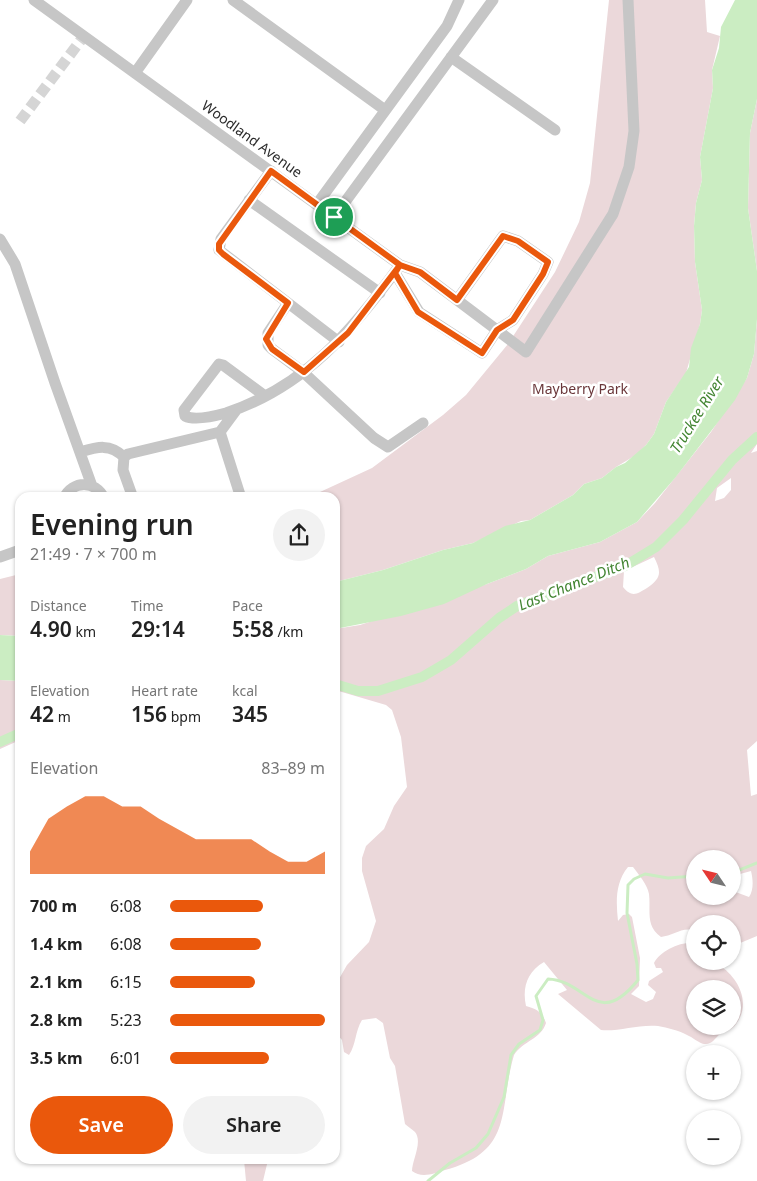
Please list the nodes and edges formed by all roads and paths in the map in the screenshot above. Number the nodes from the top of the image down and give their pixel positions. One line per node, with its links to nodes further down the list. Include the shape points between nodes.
1 (34, 0): 8 (street, Woodland Avenue)
2 (188, 0): 8 (street)
3 (234, 0): 9 (street)
4 (459, 0): 9 (street, via 446,26)
5 (493, 0): 7 (street)
6 (629, 0): 20 (street, Woodland Avenue, via 634,131 627,175 613,214 526,352)
7 (452, 57): 10 (street); 14 (street)
8 (135, 73): 11 (street, Woodland Avenue)
9 (385, 110): 13 (street)
10 (555, 130)
11 (271, 171): 12 (street); 13 (street, Woodland Avenue)
12 (249, 200): 17 (street); 19 (street, via 221,239 219,250)
13 (316, 204): 14 (street, Woodland Avenue)
14 (334, 217): 16 (street, Woodland Avenue)
15 (0, 239): 27 (street, via 15,264)
16 (398, 269): 17 (street); 18 (street, Woodland Avenue, via 420,272); 20 (street, via 418,312 482,353)
17 (380, 293): 21 (street)
18 (457, 300): 20 (street, Woodland Avenue); 20 (street, via 503,236 518,241 548,262 513,320)
19 (288, 303): 21 (street); 22 (street, via 266,339 272,349)
20 (497, 330)
21 (339, 342): 22 (street)
22 (304, 372): 23 (street); 25 (street, via 374,438 388,447)
23 (265, 396): 24 (street); 24 (street, via 219,364 184,410 185,416 190,418 220,415)
24 (237, 409): 26 (street)
25 (423, 423)
26 (220, 432): 28 (street); 33 (street)
27 (80, 452): 28 (street, via 96,447 112,448); 29 (street)
28 (124, 457): 32 (street, via 123,470)
29 (92, 486): 30 (street, via 77,485); 31 (street)
30 (70, 492)
31 (98, 492)
32 (131, 492)
33 (239, 492)
34 (15, 552): 35 (street)
35 (0, 557)

